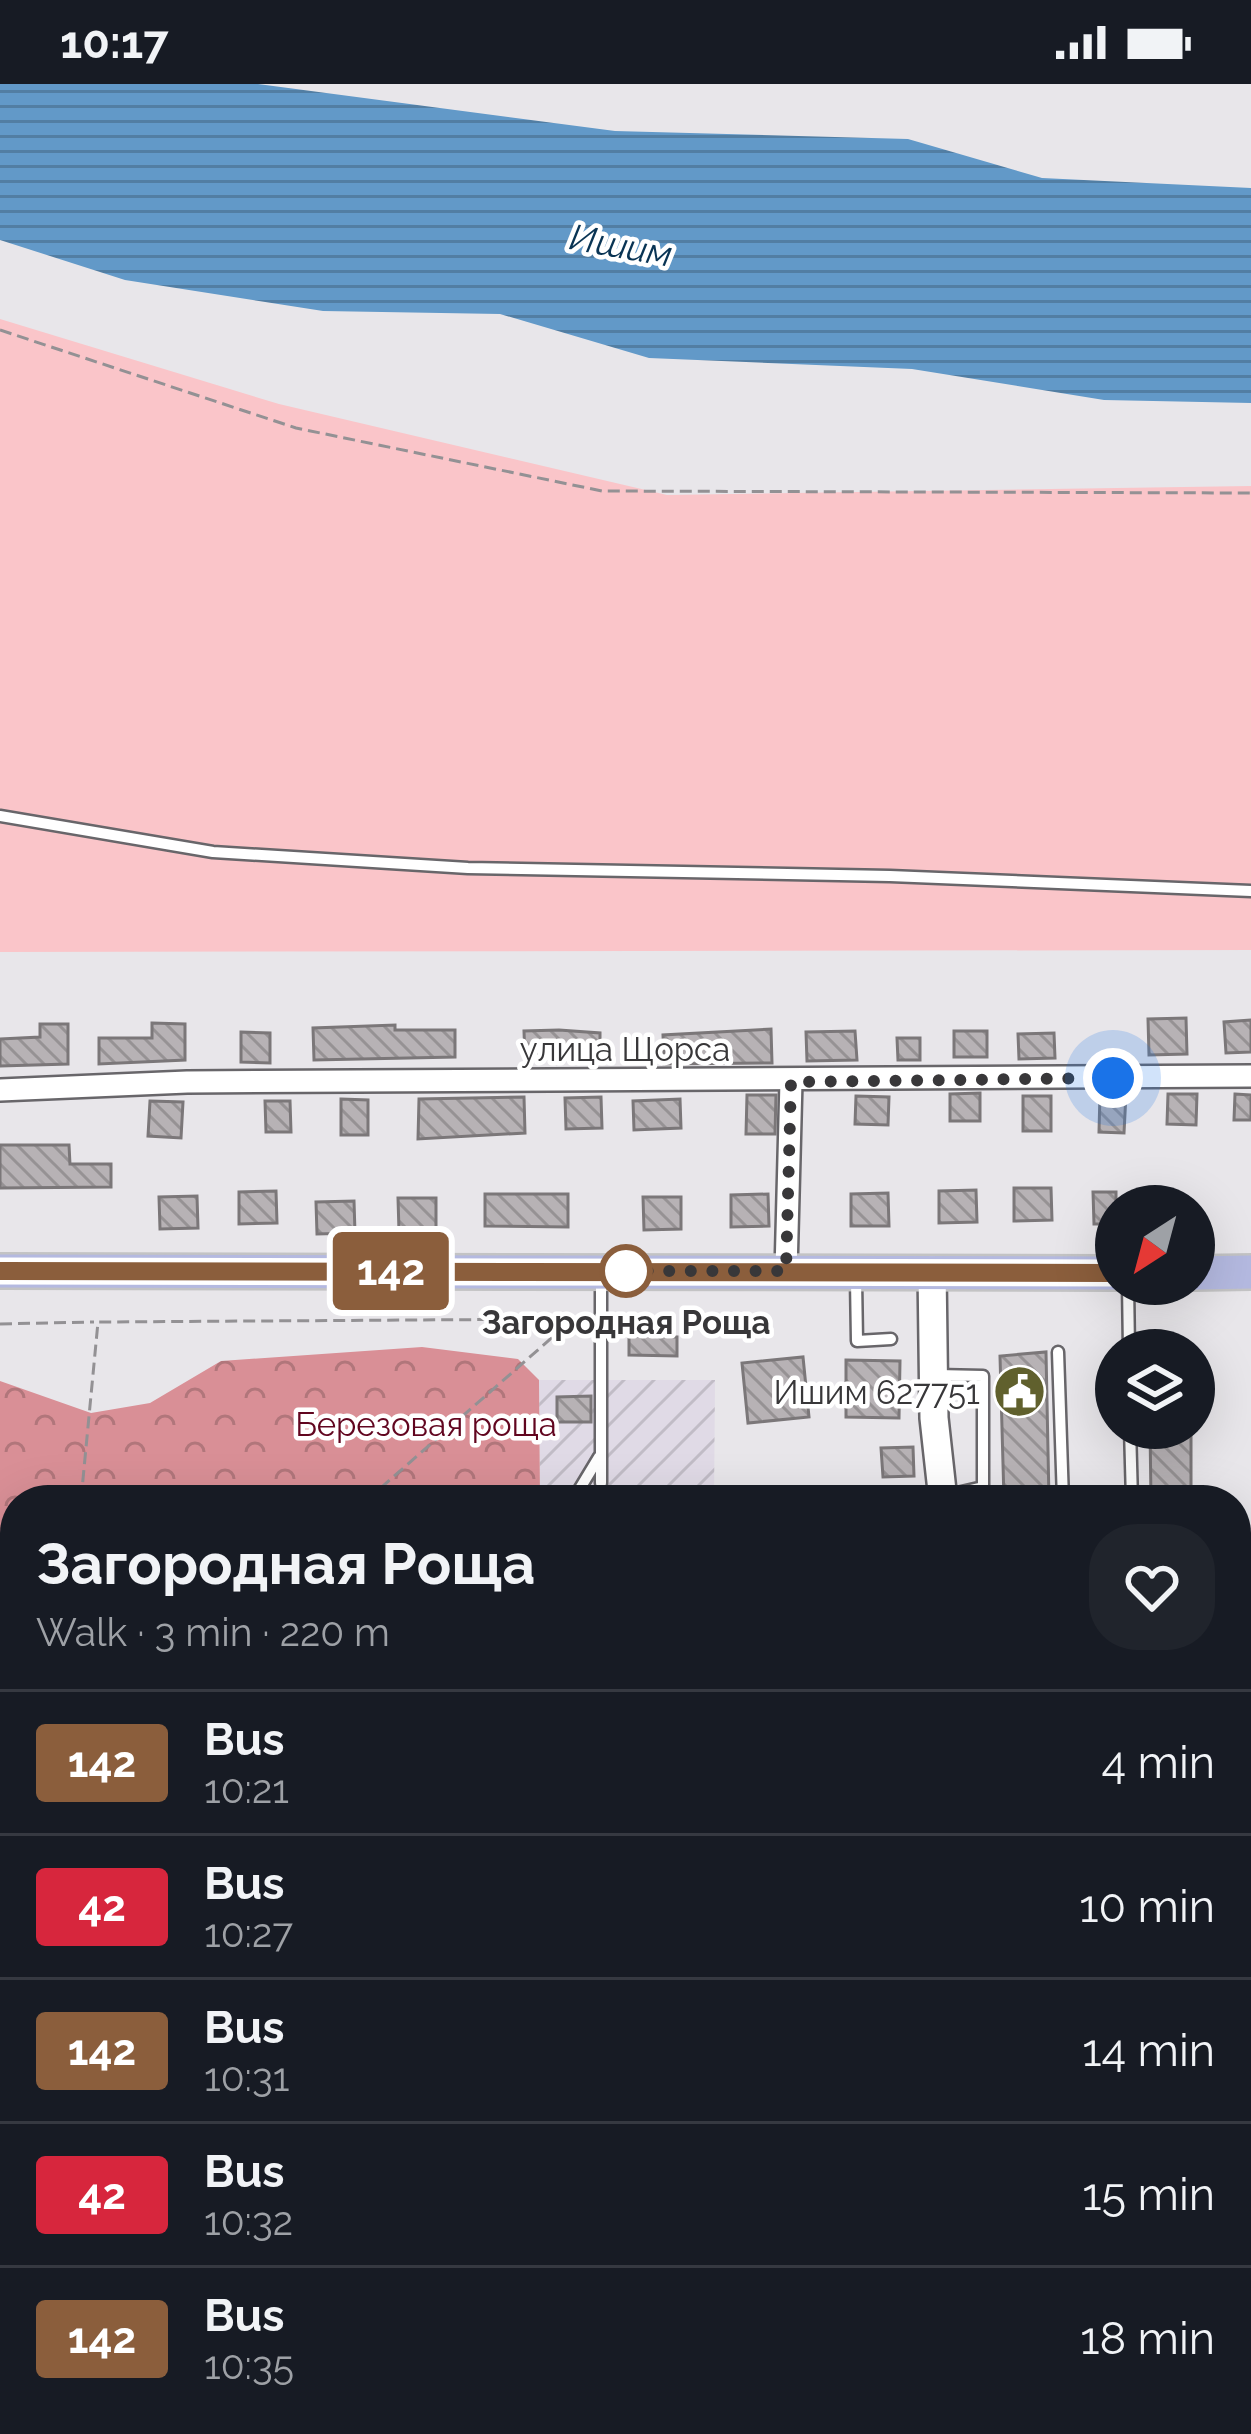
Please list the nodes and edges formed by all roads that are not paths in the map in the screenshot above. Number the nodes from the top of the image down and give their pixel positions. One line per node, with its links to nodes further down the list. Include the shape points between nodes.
1 (0, 816): 2 (lane, via 213,852 468,868)
2 (1251, 891)
3 (1251, 1076): 4 (street, улица Щорса)
4 (791, 1082): 5 (street, улица Щорса, via 187,1082); 9 (street)
5 (0, 1090)
6 (932, 1270): 10 (main road); 12 (main road); 16 (street)
7 (0, 1271): 8 (main road)
8 (601, 1271): 9 (main road); 18 (lane)
9 (786, 1271): 10 (main road)
10 (856, 1271): 14 (lane, via 857,1341)
11 (1251, 1272): 13 (main road)
12 (1095, 1273)
13 (1215, 1273)
14 (891, 1340)
15 (1058, 1352): 23 (lane)
16 (934, 1375): 21 (street); 22 (lane, via 983,1376)
17 (1131, 1449): 24 (lane)
18 (601, 1454): 19 (lane); 20 (lane)
19 (601, 1483)
20 (582, 1485)
21 (941, 1485)
22 (983, 1485)
23 (1062, 1485)
24 (1132, 1485)

